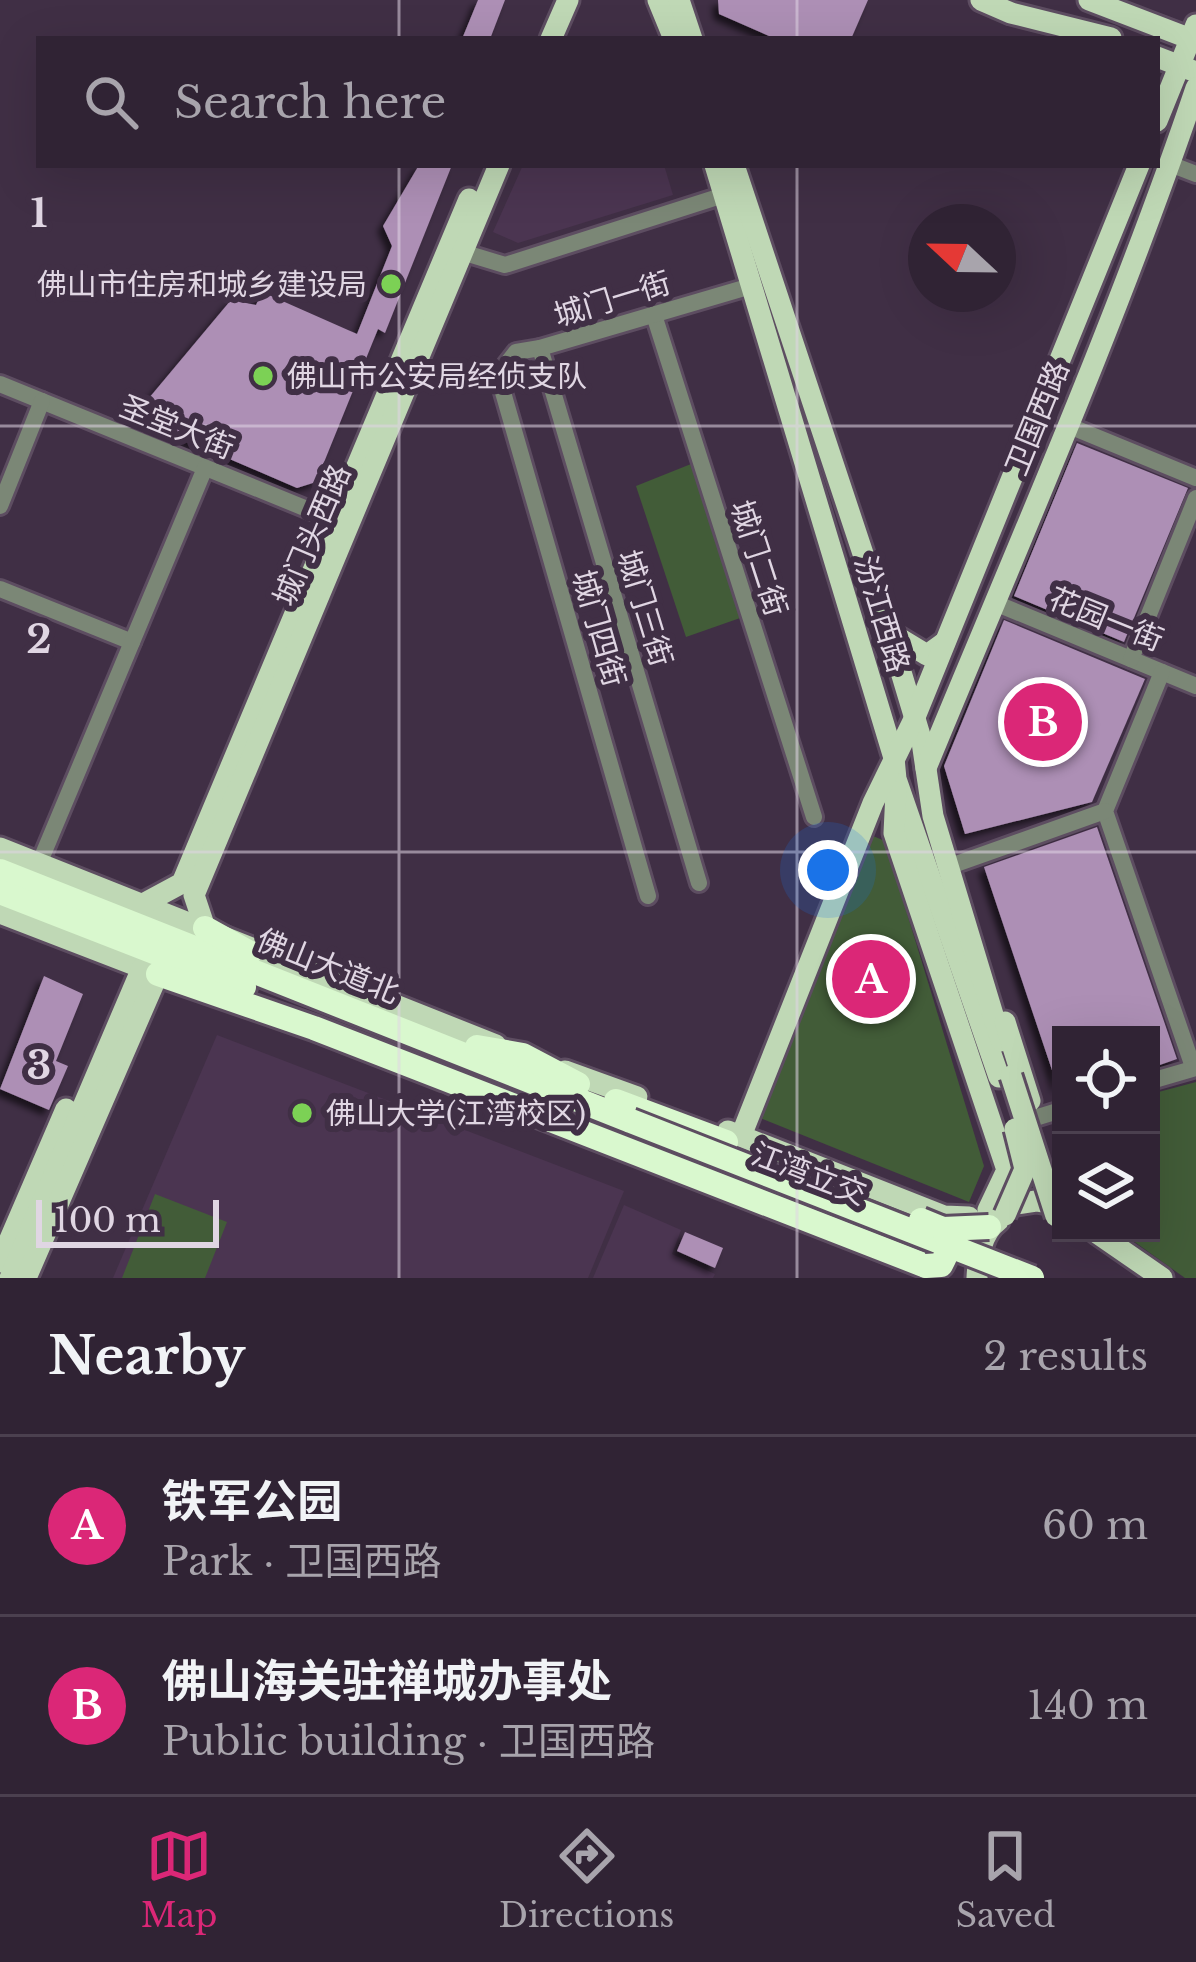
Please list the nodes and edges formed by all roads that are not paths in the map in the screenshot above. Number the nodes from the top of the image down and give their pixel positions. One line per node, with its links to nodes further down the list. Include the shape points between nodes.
1 (552, 0): 9 (main road)
2 (568, 0): 10 (main road)
3 (658, 0): 11 (main road)
4 (679, 0): 12 (main road)
5 (981, 0): 13 (main road)
6 (1019, 0): 14 (main road)
7 (1089, 0): 8 (main road)
8 (1194, 35): 16 (main road)
9 (537, 36)
10 (552, 36)
11 (673, 36)
12 (691, 36)
13 (1104, 36)
14 (1107, 36)
15 (1160, 58): 16 (main road)
16 (1188, 69): 18 (main road)
17 (1196, 88): 19 (main road, 卫国西路)
18 (1160, 116)
19 (1170, 164): 25 (street); 34 (main road, 卫国西路)
20 (482, 168): 39 (main road, 城门头西路)
21 (498, 168): 27 (main road, 城门头西路)
22 (716, 168): 26 (main road, 汾江西路)
23 (735, 168): 42 (main road, 汾江西路)
24 (1138, 168): 43 (main road, 卫国西路)
25 (1196, 174)
26 (724, 195): 27 (street, via 506,265); 28 (main road, 汾江西路)
27 (462, 252): 64 (main road, 城门头西路, via 194,896)
28 (751, 286): 29 (street, 城门一街); 51 (main road, 汾江西路)
29 (653, 315): 30 (street, 城门一街); 53 (street, 城门二街)
30 (540, 349): 31 (street, 城门一街, via 516,352); 58 (street, 城门三街)
31 (498, 375): 60 (street, 城门四街)
32 (0, 384): 33 (street, 圣堂大街)
33 (42, 401): 35 (street, 圣堂大街); 38 (street)
34 (1067, 425): 36 (street); 41 (main road, 卫国西路)
35 (205, 468): 39 (street, 圣堂大街); 44 (street)
36 (1196, 478)
37 (1196, 498): 45 (street)
38 (0, 506)
39 (334, 520): 61 (main road, 城门头西路, via 182,883)
40 (0, 589): 44 (street)
41 (995, 603): 45 (street, 花园一街); 49 (main road, 卫国西路)
42 (889, 632): 43 (main road, via 926,655); 48 (main road, 汾江西路)
43 (946, 641): 48 (main road, 卫国西路)
44 (132, 642): 56 (street)
45 (1131, 659): 46 (street, 花园一街)
46 (1162, 671): 47 (street, 花园一街); 52 (street)
47 (1196, 686)
48 (915, 717): 50 (main road, 汾江西路); 51 (main road, 卫国西路)
49 (936, 745): 50 (main road, 卫国西路); 55 (main road)
50 (926, 768): 51 (main road); 55 (main road, 汾江西路)
51 (895, 769): 66 (main road, 汾江西路); 68 (main road, via 894,833); 80 (main road, 卫国西路, via 872,803)
52 (1106, 811): 55 (street); 73 (street)
53 (814, 817)
54 (0, 848): 56 (main road)
55 (951, 860): 74 (main road, 汾江西路); 77 (main road)
56 (39, 864): 61 (main road)
57 (0, 871): 69 (highway, 佛山大道北)
58 (699, 883)
59 (0, 892): 62 (highway, 佛山大道北)
60 (648, 896)
61 (143, 904): 64 (main road)
62 (39, 907): 65 (highway); 79 (highway, 佛山大道北)
63 (0, 913): 65 (main road)
64 (206, 928): 69 (highway); 72 (main road)
65 (91, 948): 67 (main road)
66 (956, 952): 68 (main road); 70 (main road, 汾江西路)
67 (150, 971): 78 (main road); 88 (main road); 89 (main road); 89 (highway, via 714,1181)
68 (943, 979): 70 (main road); 84 (main road, via 1007,1170)
69 (324, 996): 71 (highway, 佛山大道北)
70 (971, 996): 74 (main road, 汾江西路)
71 (424, 1036): 72 (highway); 79 (highway, 佛山大道北)
72 (523, 1055): 80 (highway, via 600,1096)
73 (1195, 1067): 75 (street)
74 (1005, 1076): 82 (main road, bridge); 84 (main road, bridge, via 1024,1169 1020,1187)
75 (1160, 1078)
76 (1052, 1113): 77 (street)
77 (1035, 1118): 81 (main road)
78 (92, 1126): 88 (main road); 90 (main road, via 89,1155)
79 (625, 1126): 92 (highway, 江湾立交); 93 (highway, bridge)
80 (733, 1139): 85 (highway, bridge)
81 (1052, 1181)
82 (1052, 1191)
83 (1052, 1212): 84 (main road)
84 (988, 1217): 85 (highway, bridge); 89 (main road, via 956,1239); 91 (main road, bridge)
85 (940, 1221): 89 (highway, bridge, via 948,1252)
86 (1095, 1242): 94 (main road)
87 (1110, 1242): 95 (main road)
88 (15, 1274)
89 (930, 1275)
90 (35, 1278)
91 (977, 1278)
92 (992, 1278)
93 (1032, 1278)
94 (1147, 1278)
95 (1162, 1278)

